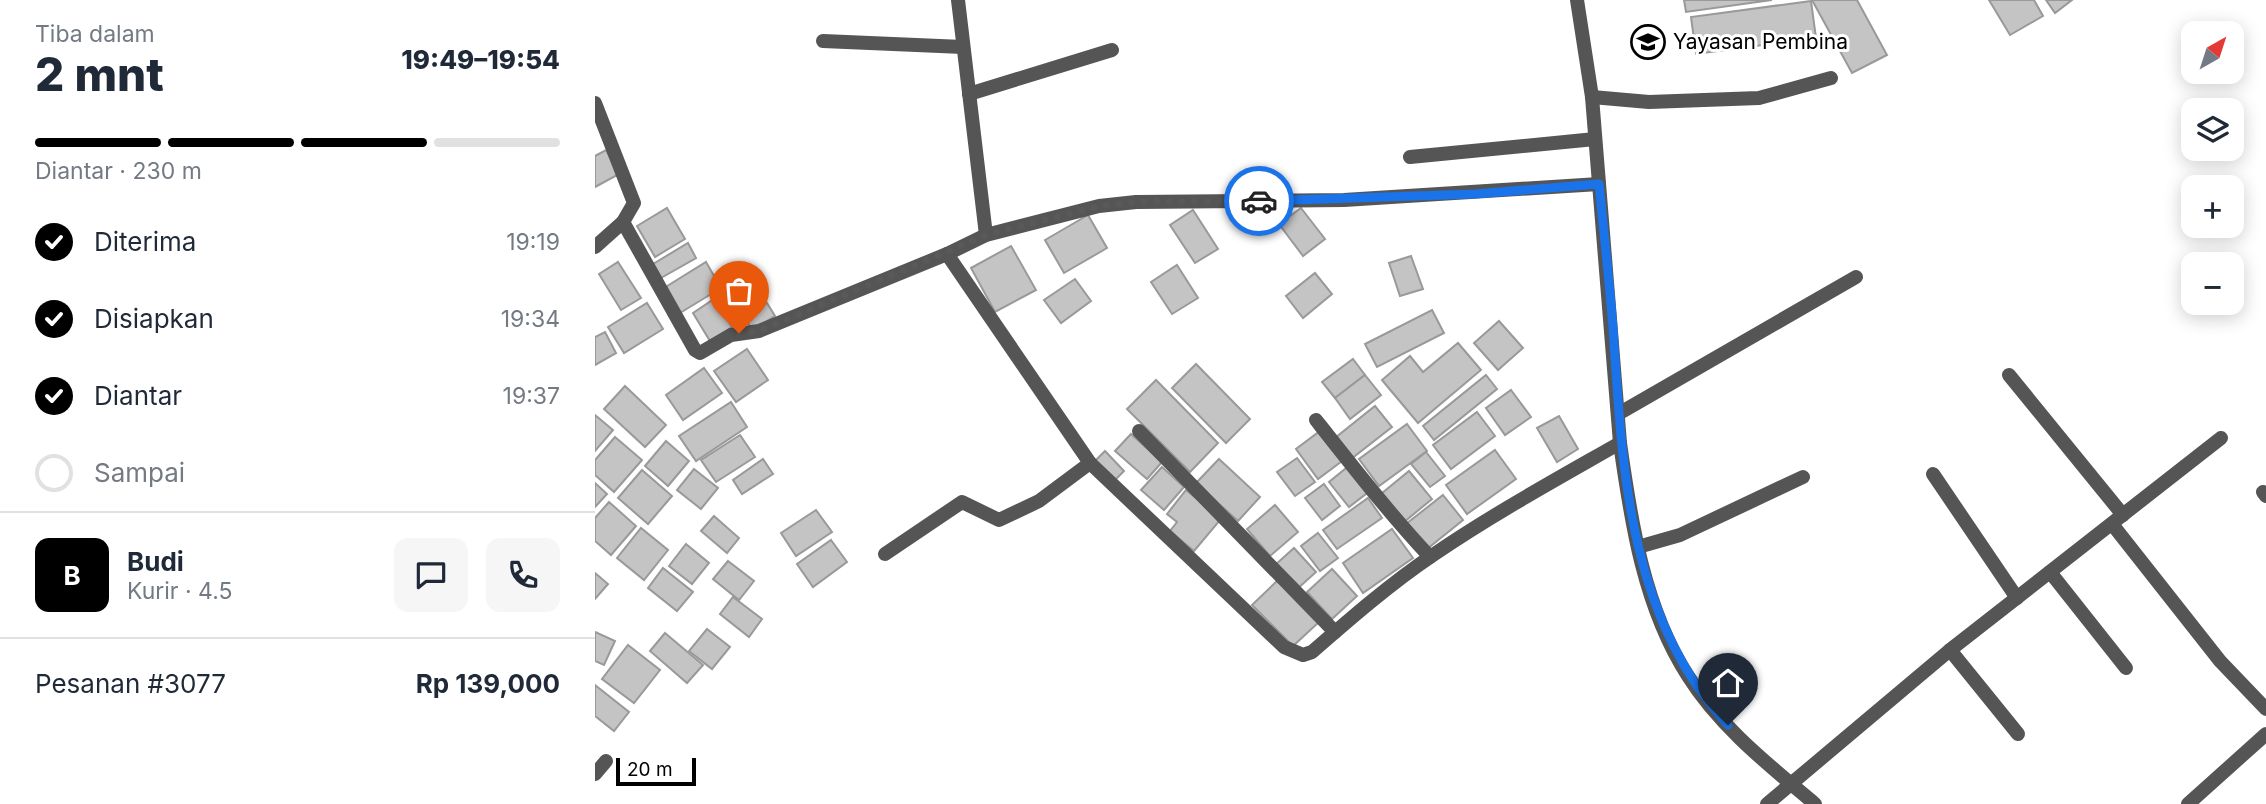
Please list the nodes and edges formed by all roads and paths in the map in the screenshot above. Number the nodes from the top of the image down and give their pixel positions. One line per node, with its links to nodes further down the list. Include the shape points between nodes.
1 (958, 0): 4 (street)
2 (1577, 0): 8 (street)
3 (823, 41): 4 (street)
4 (963, 47): 7 (street)
5 (1112, 50): 7 (street)
6 (1831, 78): 8 (street, via 1759,98 1649,102)
7 (969, 94): 14 (street)
8 (1592, 97): 10 (street)
9 (595, 103): 13 (street, via 634,197 633,208)
10 (1595, 139): 11 (street); 12 (street)
11 (1410, 157)
12 (1599, 184): 14 (street, via 1344,200 1136,202 1099,206); 19 (street)
13 (623, 222): 15 (street); 16 (street, via 700,353 731,335 759,331)
14 (986, 235): 16 (street)
15 (595, 247)
16 (947, 254): 24 (street)
17 (1856, 277): 19 (street)
18 (2009, 375): 27 (street)
19 (1618, 414): 23 (street)
20 (1316, 420): 30 (street, via 1387,511)
21 (1139, 432): 33 (street)
22 (2221, 438): 27 (street)
23 (1621, 443): 28 (street); 30 (street)
24 (1090, 463): 29 (street, via 1039,501 999,520 962,502); 33 (street, via 1284,647 1303,655)
25 (1934, 474): 32 (street)
26 (1803, 477): 28 (street, via 1680,535)
27 (2118, 519): 31 (street); 36 (street, via 2220,661)
28 (1638, 547): 41 (street, via 1649,589 1687,675 1743,741)
29 (885, 554)
30 (1430, 557): 33 (street)
31 (2050, 572): 32 (street); 35 (street)
32 (2017, 598): 34 (street)
33 (1335, 632)
34 (1950, 650): 37 (street); 41 (street)
35 (2126, 668)
36 (2266, 709)
37 (2018, 734)
38 (2266, 734): 44 (street)
39 (606, 761): 40 (street)
40 (595, 774)
41 (1791, 784): 42 (street); 43 (street)
42 (1767, 804)
43 (1815, 804)
44 (2188, 804)

